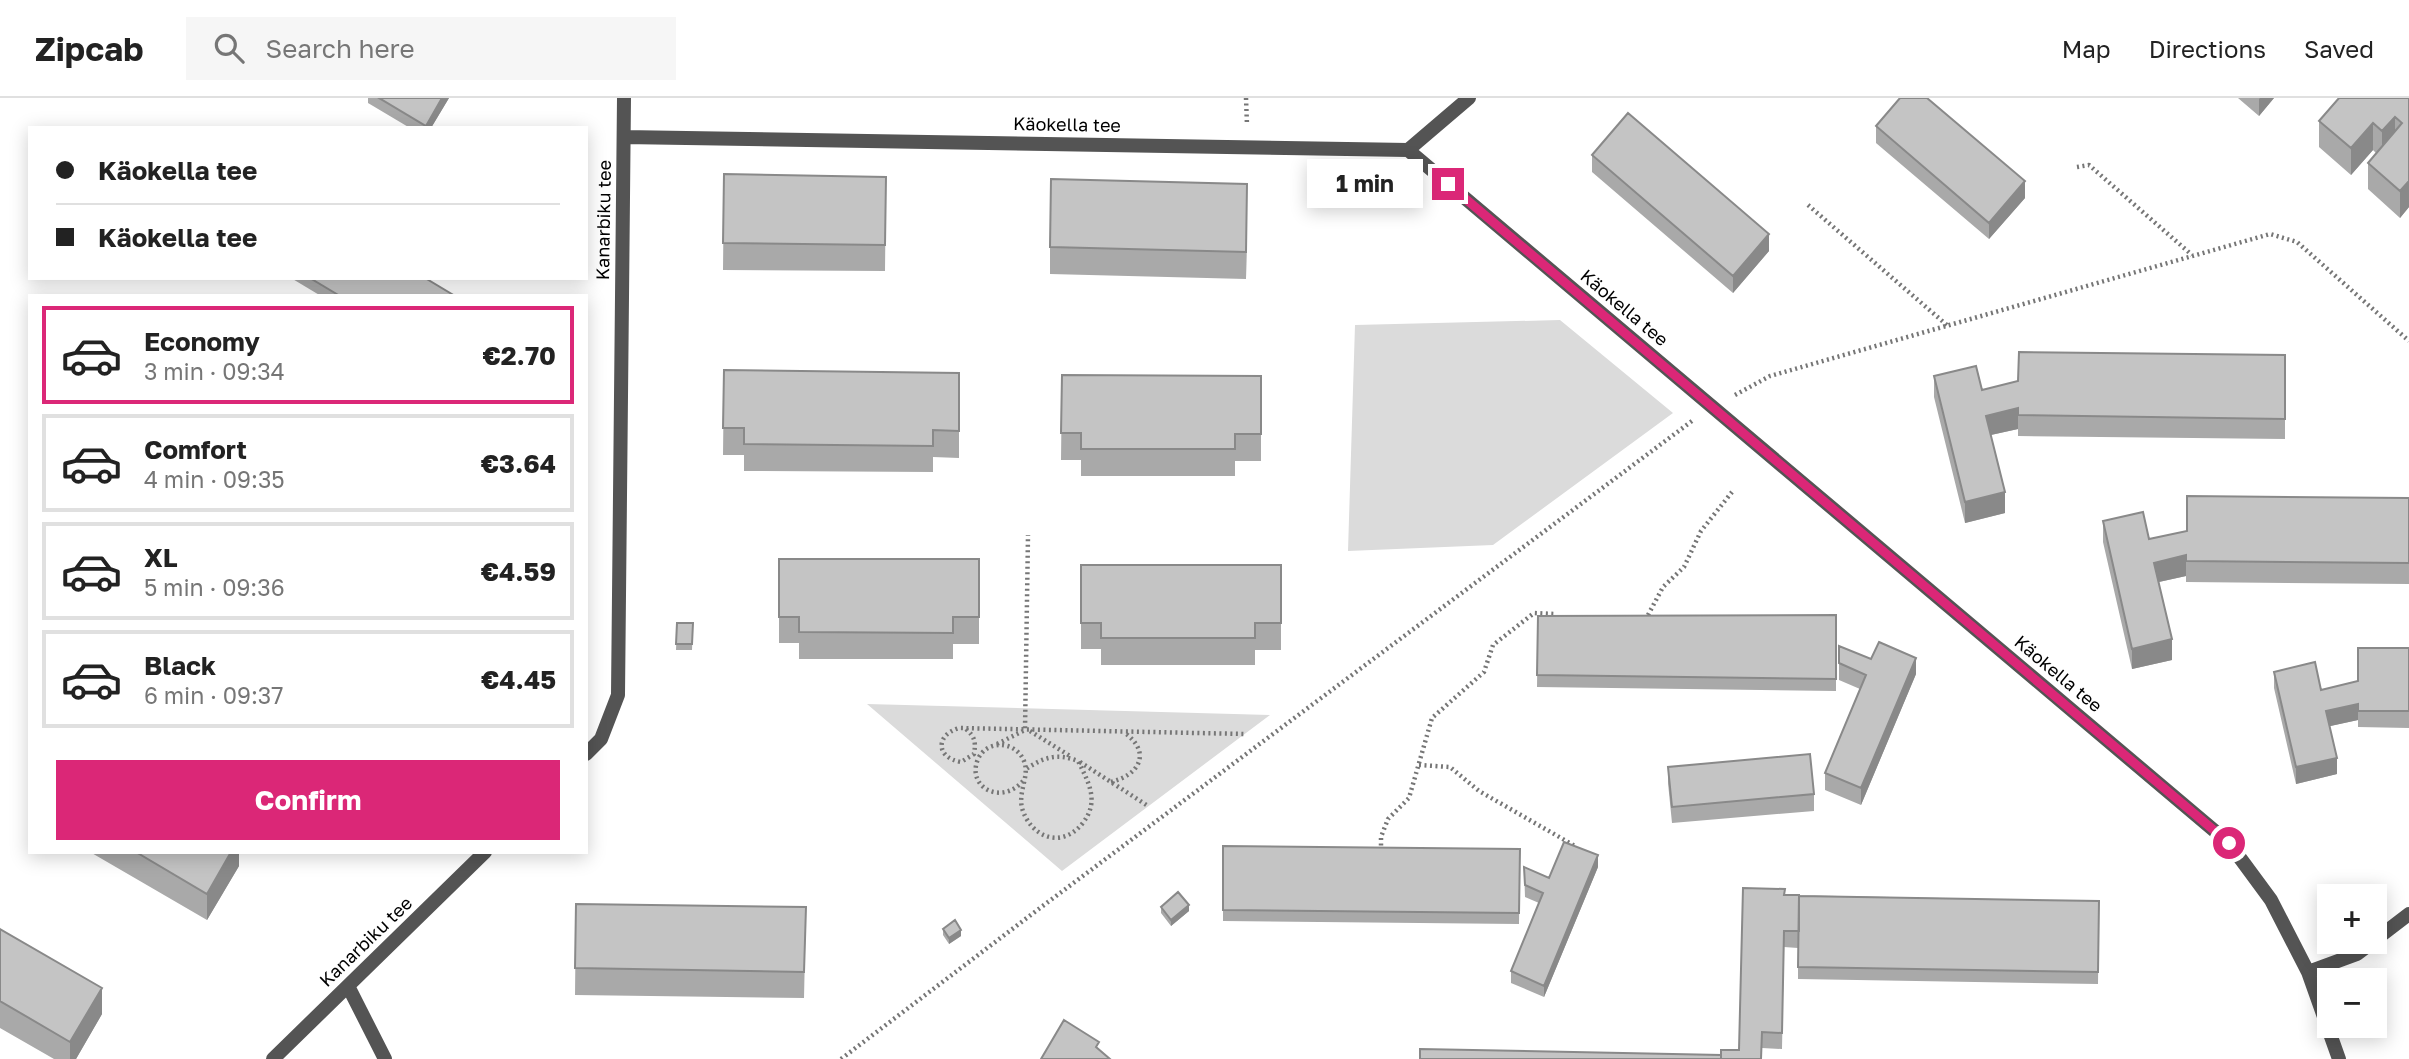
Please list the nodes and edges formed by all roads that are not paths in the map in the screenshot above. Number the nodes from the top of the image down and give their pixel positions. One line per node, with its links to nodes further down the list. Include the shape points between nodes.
1 (624, 98): 3 (street, Kanarbiku tee)
2 (1469, 98): 4 (street)
3 (624, 137): 4 (street, Käokella tee); 5 (street, Kanarbiku tee, via 618,695 601,739)
4 (1408, 150): 10 (street, Käokella tee, via 2229,843 2272,900)
5 (588, 752)
6 (483, 854): 11 (street, Kanarbiku tee)
7 (2409, 914): 8 (street)
8 (2387, 931)
9 (2357, 954): 10 (street)
10 (2308, 972): 14 (street, Käokella tee)
11 (348, 986): 12 (street, Kanarbiku tee); 13 (street)
12 (273, 1059)
13 (385, 1059)
14 (2339, 1059)

